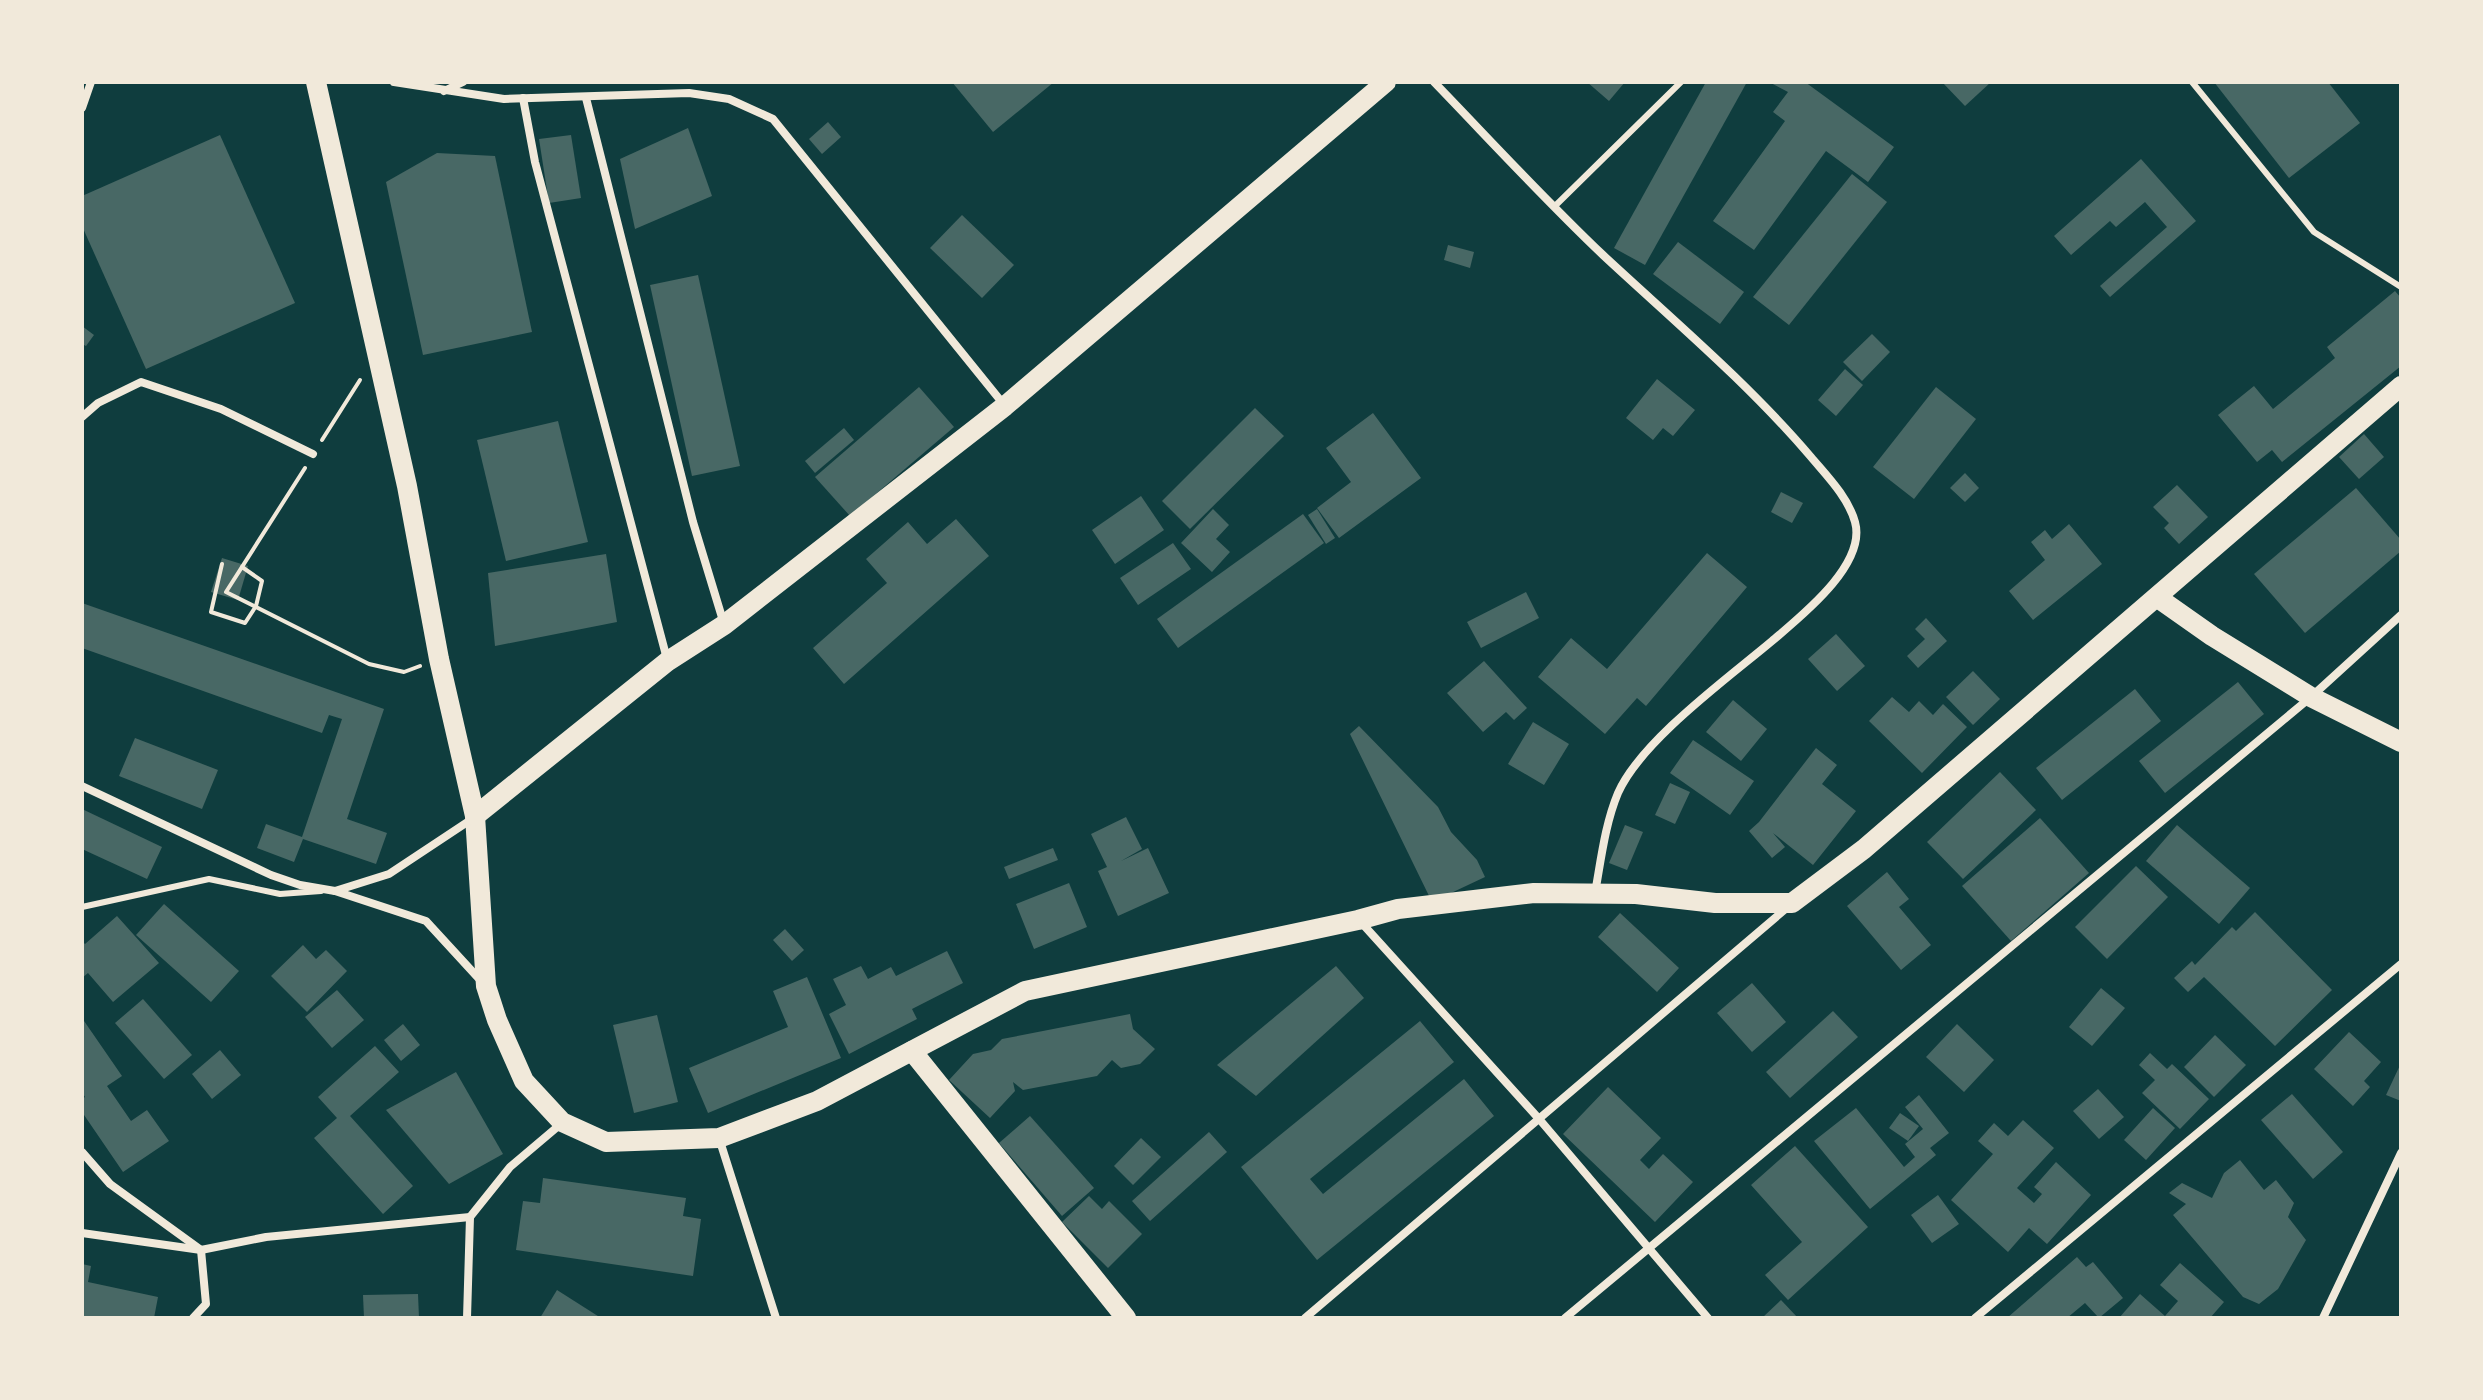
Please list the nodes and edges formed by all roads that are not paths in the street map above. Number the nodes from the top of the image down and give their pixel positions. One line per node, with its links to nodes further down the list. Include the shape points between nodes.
1 (91, 82): 12 (street)
2 (316, 82): 26 (main road)
3 (394, 82): 9 (street)
4 (463, 82): 9 (street)
5 (1386, 82): 16 (main road)
6 (1434, 82): 13 (street)
7 (1681, 82): 13 (lane)
8 (2192, 82): 14 (lane, via 2314,232)
9 (443, 91): 10 (street)
10 (523, 98): 11 (street); 22 (street, via 535,162)
11 (586, 98): 16 (street, via 689,93 729,99 773,119); 21 (street)
12 (82, 108)
13 (1555, 206): 28 (street, via 1787,429 1841,495 1855,523 1849,557 1821,598 1679,718 1636,766 1619,792)
14 (2401, 287)
15 (2401, 386): 19 (main road)
16 (1005, 406): 21 (main road)
17 (82, 417): 18 (street, via 141,382 221,409)
18 (313, 454)
19 (2158, 598): 23 (main road); 29 (main road, via 1864,849)
20 (2401, 615): 23 (street)
21 (724, 625): 22 (main road)
22 (668, 661): 26 (main road)
23 (2311, 697): 24 (main road); 42 (street)
24 (2401, 742)
25 (82, 786): 27 (street, via 271,875)
26 (475, 816): 27 (street, via 389,874); 33 (main road)
27 (335, 891): 30 (lane, via 280,894 209,879); 33 (street, via 426,921)
28 (1595, 893): 29 (main road); 31 (main road, via 1534,893 1398,909)
29 (1792, 903): 35 (street)
30 (82, 907)
31 (1358, 920): 34 (main road, via 1025,991); 35 (street)
32 (2401, 964): 51 (street)
33 (486, 986): 36 (main road, via 524,1081)
34 (912, 1051): 37 (main road, via 817,1101); 47 (main road)
35 (1540, 1120): 42 (street); 48 (street)
36 (562, 1122): 37 (main road, via 606,1142); 40 (street, via 510,1167)
37 (719, 1138): 46 (street)
38 (82, 1152): 43 (street, via 110,1184)
39 (2401, 1153): 52 (street)
40 (470, 1217): 43 (street, via 266,1237); 45 (street)
41 (82, 1233): 43 (street)
42 (1649, 1246): 49 (street); 50 (street)
43 (201, 1250): 44 (street, via 206,1304)
44 (193, 1318)
45 (467, 1318)
46 (776, 1318)
47 (1126, 1318)
48 (1305, 1318)
49 (1565, 1318)
50 (1708, 1318)
51 (1975, 1318)
52 (2323, 1318)

